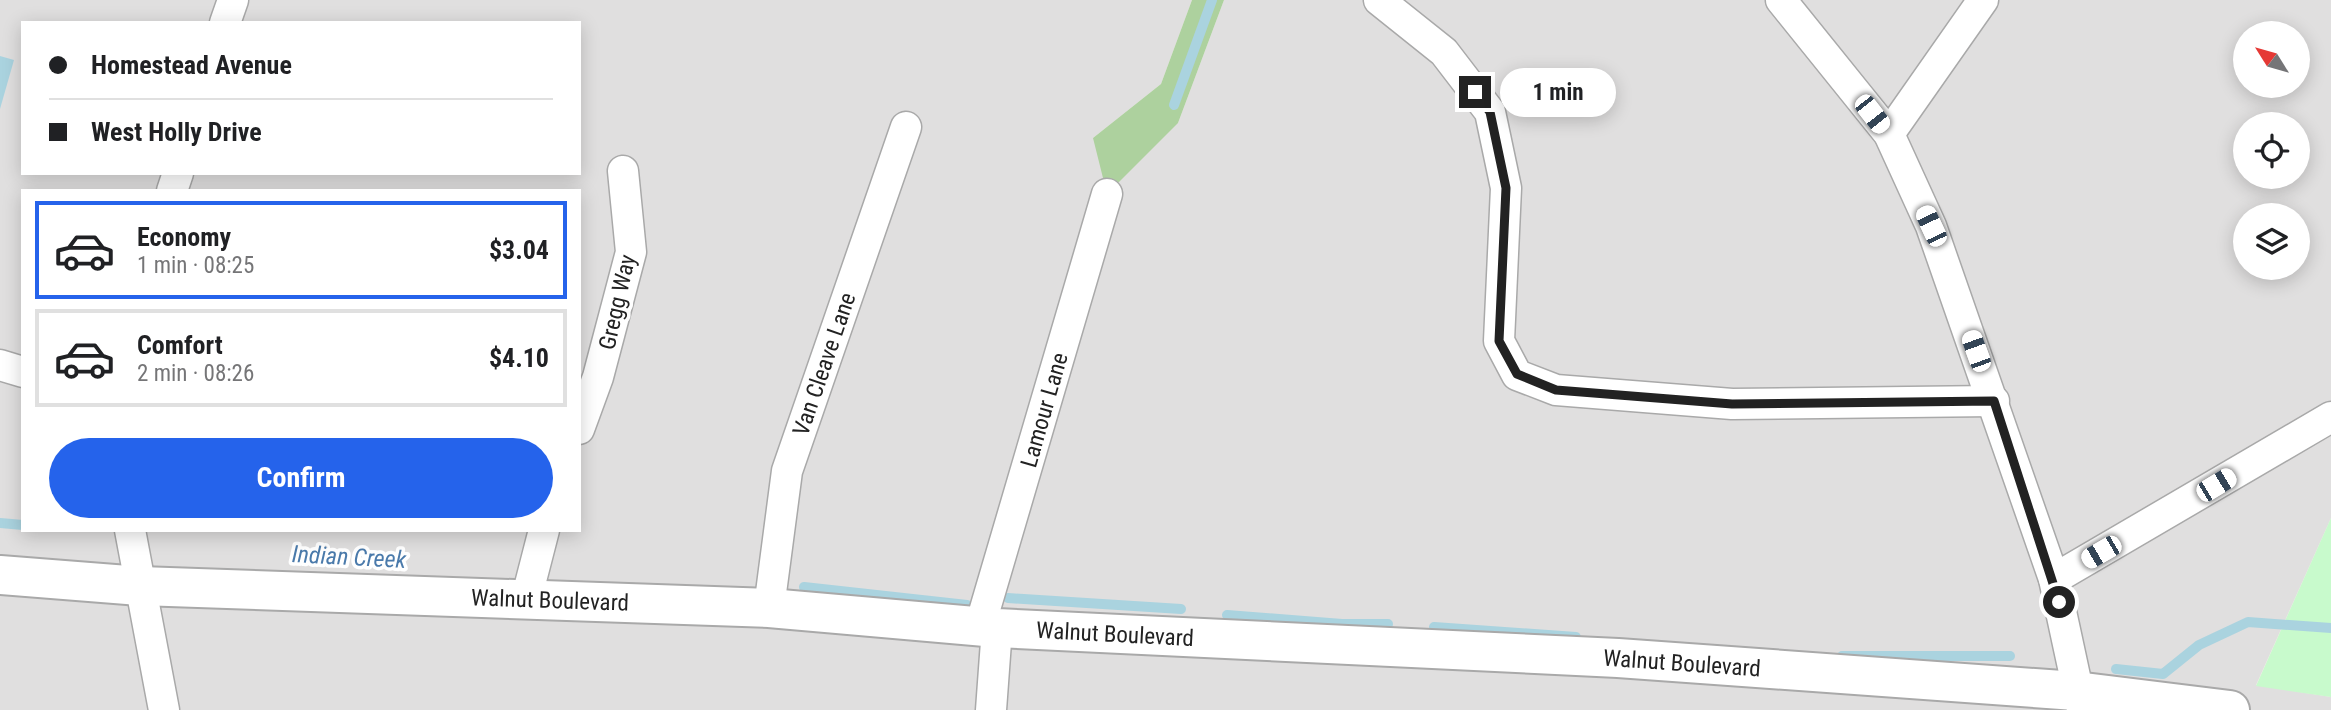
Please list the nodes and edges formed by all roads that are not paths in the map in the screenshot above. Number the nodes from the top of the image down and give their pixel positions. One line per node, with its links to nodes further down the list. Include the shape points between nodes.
1 (233, 0): 5 (street)
2 (1380, 0): 12 (street, via 1444,52 1490,112 1506,188 1499,341 1517,374 1556,390 1732,404)
3 (1781, 0): 7 (street)
4 (1983, 0): 7 (street)
5 (226, 21)
6 (906, 127): 21 (street, Van Cleave Lane, via 787,471)
7 (1889, 134): 12 (street, via 1931,226)
8 (623, 171): 14 (street, Gregg Way, via 631,252)
9 (1107, 194): 22 (street, Lamour Lane)
10 (0, 365): 11 (street)
11 (21, 371)
12 (1994, 401): 18 (street)
13 (2331, 417): 18 (street)
14 (581, 424)
15 (130, 532): 19 (street)
16 (543, 532): 20 (street)
17 (0, 575): 19 (street, Walnut Boulevard)
18 (2054, 579): 23 (street)
19 (140, 586): 20 (street, Walnut Boulevard); 24 (street)
20 (526, 600): 21 (street, Walnut Boulevard)
21 (769, 608): 22 (street, Walnut Boulevard)
22 (989, 627): 23 (street, Walnut Boulevard, via 1618,658); 25 (street, Lamour Lane)
23 (2079, 700): 26 (street, Walnut Boulevard)
24 (164, 710)
25 (991, 710)
26 (2230, 710)

